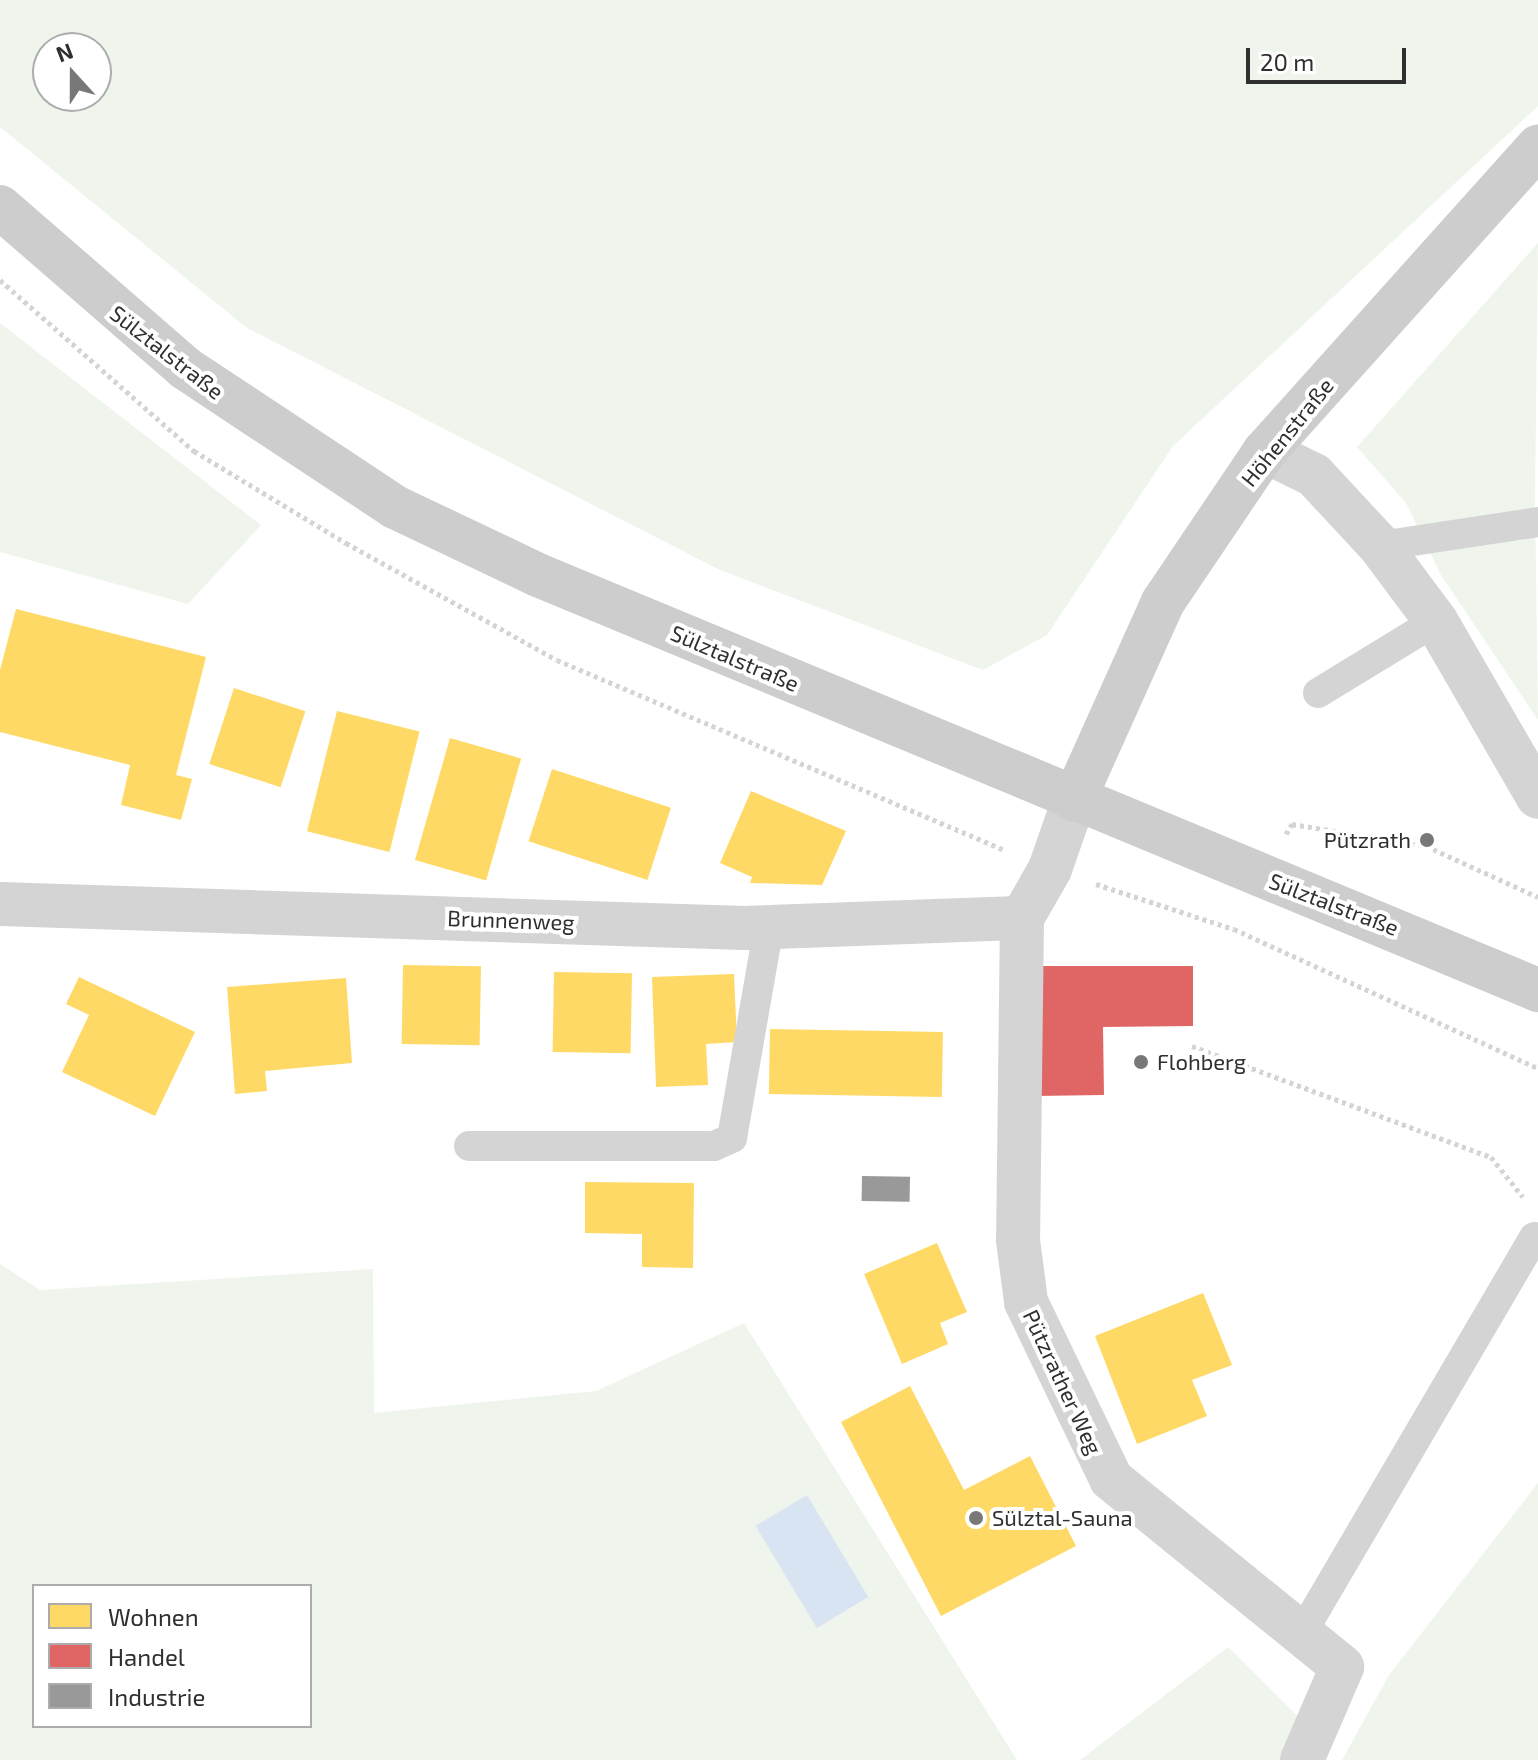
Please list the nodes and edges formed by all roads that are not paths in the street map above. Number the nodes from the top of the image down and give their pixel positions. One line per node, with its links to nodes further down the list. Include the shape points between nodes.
1 (1538, 147): 3 (main road, Höhenstraße)
2 (0, 207): 9 (main road, Sülztalstraße, via 185,368 395,507)
3 (1265, 451): 5 (street, via 1314,475); 9 (main road, Höhenstraße, via 1163,602)
4 (1538, 522): 5 (lane)
5 (1380, 546): 6 (street)
6 (1436, 621): 7 (lane); 8 (street)
7 (1318, 693)
8 (1538, 797)
9 (1074, 800): 11 (street, Pützrather Weg, via 1050,869); 13 (main road, Sülztalstraße)
10 (0, 904): 12 (street, Brunnenweg)
11 (1022, 918): 12 (street, Brunnenweg); 16 (street, Pützrather Weg, via 1018,1240 1026,1302 1111,1479)
12 (769, 926): 14 (lane, via 732,1138 714,1146)
13 (1538, 990)
14 (469, 1146)
15 (1534, 1237): 16 (lane)
16 (1299, 1638): 17 (street, Pützrather Weg, via 1342,1667)
17 (1302, 1760)

